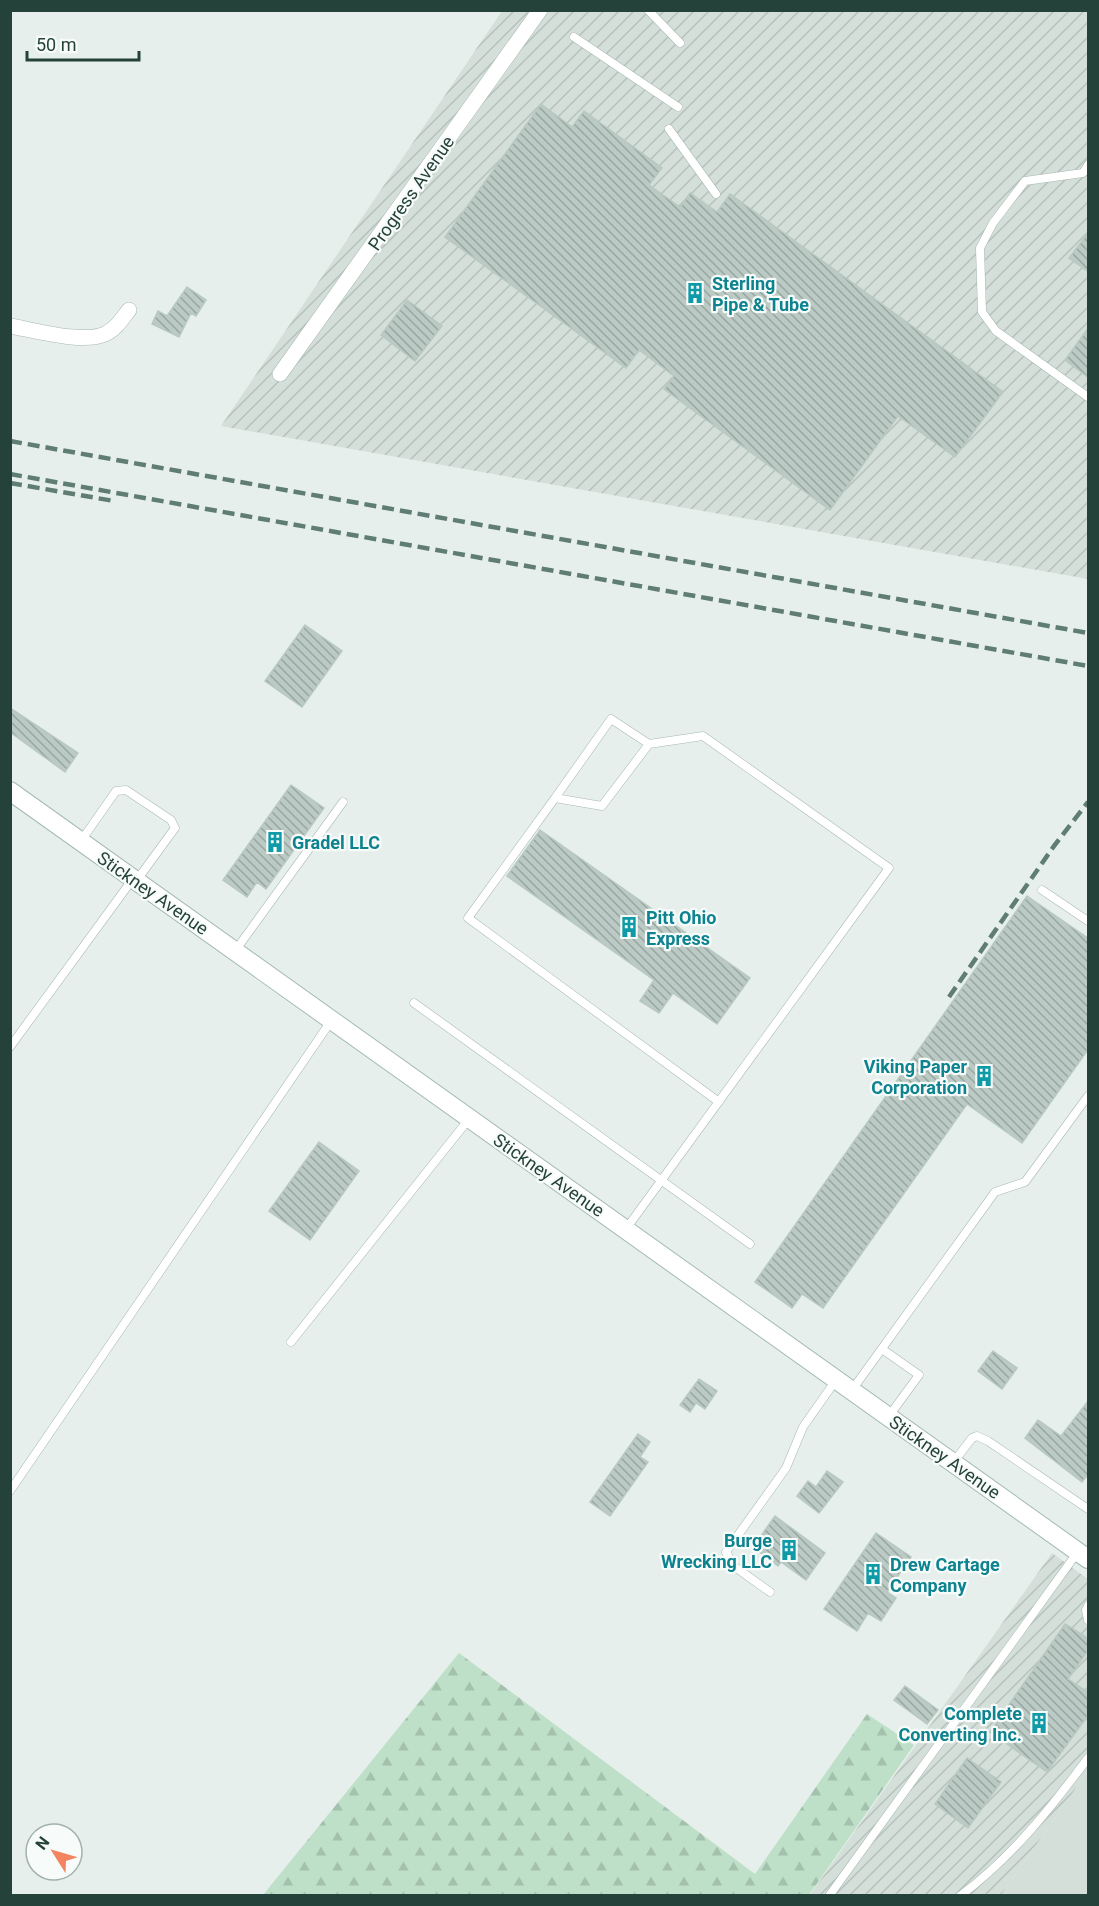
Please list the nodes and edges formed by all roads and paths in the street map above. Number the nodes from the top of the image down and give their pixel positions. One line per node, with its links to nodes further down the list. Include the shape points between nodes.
1 (540, 10): 11 (street, Progress Avenue)
2 (648, 10): 4 (lane)
3 (574, 37): 5 (lane)
4 (680, 43)
5 (678, 107)
6 (669, 129): 8 (lane)
7 (1089, 165): 12 (lane, via 1083,172 1025,181 993,223 980,248 981,312 996,331)
8 (716, 194)
9 (129, 310): 10 (street, via 114,328 96,336)
10 (10, 326)
11 (280, 374)
12 (1089, 397)
13 (649, 744): 15 (lane, via 602,806); 15 (lane, via 611,719); 26 (lane, via 703,735 889,868)
14 (10, 791): 17 (street, Stickney Avenue)
15 (555, 798): 26 (lane, via 468,918)
16 (342, 801): 21 (lane)
17 (81, 842): 18 (street, Stickney Avenue); 18 (lane, via 116,791 126,790 171,820 175,828)
18 (135, 880): 21 (street, Stickney Avenue); 24 (lane, via 86,940)
19 (1042, 890): 20 (lane)
20 (1089, 921)
21 (235, 951): 23 (street, Stickney Avenue)
22 (414, 1003): 28 (lane)
23 (332, 1020): 27 (street, Stickney Avenue); 37 (lane)
24 (10, 1047)
25 (1089, 1096): 32 (lane, via 1025,1182 995,1192)
26 (719, 1102): 28 (lane)
27 (470, 1118): 29 (street, Stickney Avenue); 31 (lane)
28 (661, 1182): 29 (lane); 30 (lane)
29 (626, 1229): 33 (street, Stickney Avenue)
30 (750, 1244)
31 (291, 1342)
32 (882, 1349): 34 (lane); 35 (lane, via 919,1376)
33 (836, 1379): 34 (street, Stickney Avenue); 40 (lane, via 802,1427 786,1468 726,1552 735,1567)
34 (852, 1390): 35 (street, Stickney Avenue)
35 (889, 1416): 36 (street, Stickney Avenue)
36 (953, 1462): 38 (lane, via 976,1436); 39 (street, Stickney Avenue)
37 (10, 1491)
38 (1089, 1509)
39 (1083, 1555): 44 (lane)
40 (770, 1592)
41 (1089, 1606): 42 (lane)
42 (1089, 1620)
43 (1089, 1758): 45 (lane, via 989,1875)
44 (829, 1896)
45 (960, 1896)

